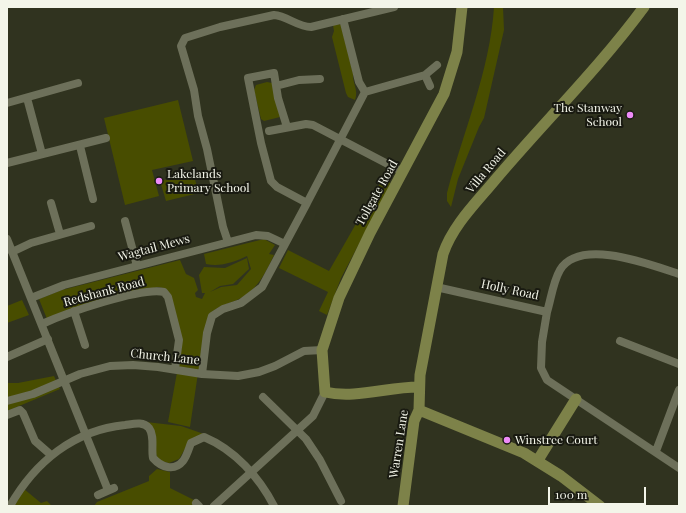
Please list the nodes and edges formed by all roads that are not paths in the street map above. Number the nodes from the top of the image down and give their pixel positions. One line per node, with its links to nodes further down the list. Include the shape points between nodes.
1 (394, 7): 4 (street)
2 (462, 7): 21 (street, Tollgate Road, via 457,54 444,94)
3 (644, 7): 34 (street, Villa Road, via 454,231 447,241)
4 (344, 19): 11 (street, via 359,82); 29 (street, via 307,27 282,16 274,16 220,27 185,38 180,46 194,90)
5 (437, 65): 6 (street)
6 (425, 75): 10 (street); 11 (street)
7 (320, 79): 9 (street, via 299,80)
8 (78, 84): 12 (street)
9 (276, 86): 14 (street); 24 (street, via 274,72 248,78 271,181)
10 (430, 86)
11 (365, 92): 17 (street)
12 (27, 98): 13 (street); 19 (street)
13 (7, 103)
14 (287, 128): 15 (street); 17 (street, via 313,125)
15 (269, 131)
16 (106, 138): 18 (street)
17 (340, 140): 21 (street); 24 (street)
18 (80, 146): 19 (street); 22 (street)
19 (42, 154): 20 (street)
20 (7, 163)
21 (403, 172): 42 (street, Tollgate Road, via 342,289)
22 (93, 198)
23 (51, 203): 27 (street)
24 (306, 203): 30 (street)
25 (125, 221): 32 (street)
26 (91, 226): 27 (street)
27 (60, 234): 31 (street)
28 (7, 239): 31 (street)
29 (228, 242): 30 (street, Wagtail Mews, via 263,235); 32 (street, Wagtail Mews)
30 (285, 244): 46 (street, via 262,287 245,300 212,316)
31 (12, 252): 35 (street)
32 (136, 266): 35 (street, Wagtail Mews, via 64,285)
33 (679, 274): 37 (street, via 645,263 601,254 579,256 563,266 559,272)
34 (436, 287): 37 (street, Holly Road); 48 (street, Villa Road)
35 (31, 298): 38 (street)
36 (74, 311): 38 (street, Redshank Road); 41 (street); 45 (street, Redshank Road, via 153,290 164,292 168,296 179,340)
37 (547, 312): 52 (street, Holly Road, via 541,368 548,380)
38 (42, 324): 39 (street)
39 (48, 339): 43 (street); 47 (street)
40 (620, 341): 44 (street)
41 (85, 346)
42 (322, 350): 46 (street, Church Lane, via 304,351 292,359 259,372 238,376); 50 (street, Tollgate Road)
43 (7, 357)
44 (679, 364)
45 (175, 369): 46 (street, Church Lane); 47 (street, Church Lane, via 133,365 110,366)
46 (202, 374)
47 (65, 380): 53 (street, Church Lane, via 33,394); 57 (street)
48 (418, 387): 50 (street, via 336,395); 54 (street, Warren Lane)
49 (679, 390): 58 (street)
50 (325, 392): 56 (street, via 314,416)
51 (263, 397): 56 (street)
52 (576, 399): 58 (street, Holly Road); 60 (street)
53 (7, 401)
54 (419, 410): 60 (street, via 501,442); 69 (street, Warren Lane, via 414,421)
55 (7, 415): 59 (street, via 20,410 35,441)
56 (298, 430): 62 (street); 64 (street, via 320,460)
57 (86, 434): 59 (street); 62 (street, via 117,426 138,423 145,425 151,433 153,458 163,467 173,468 183,461 191,443 204,437 216,442); 63 (street, via 111,489)
58 (656, 451): 61 (street, Holly Road)
59 (51, 455): 66 (street, via 36,468)
60 (538, 460): 65 (street)
61 (679, 468)
62 (251, 472): 67 (street); 68 (street, via 266,489)
63 (98, 495)
64 (341, 501)
65 (593, 504)
66 (8, 506)
67 (214, 506)
68 (274, 506)
69 (403, 506)

